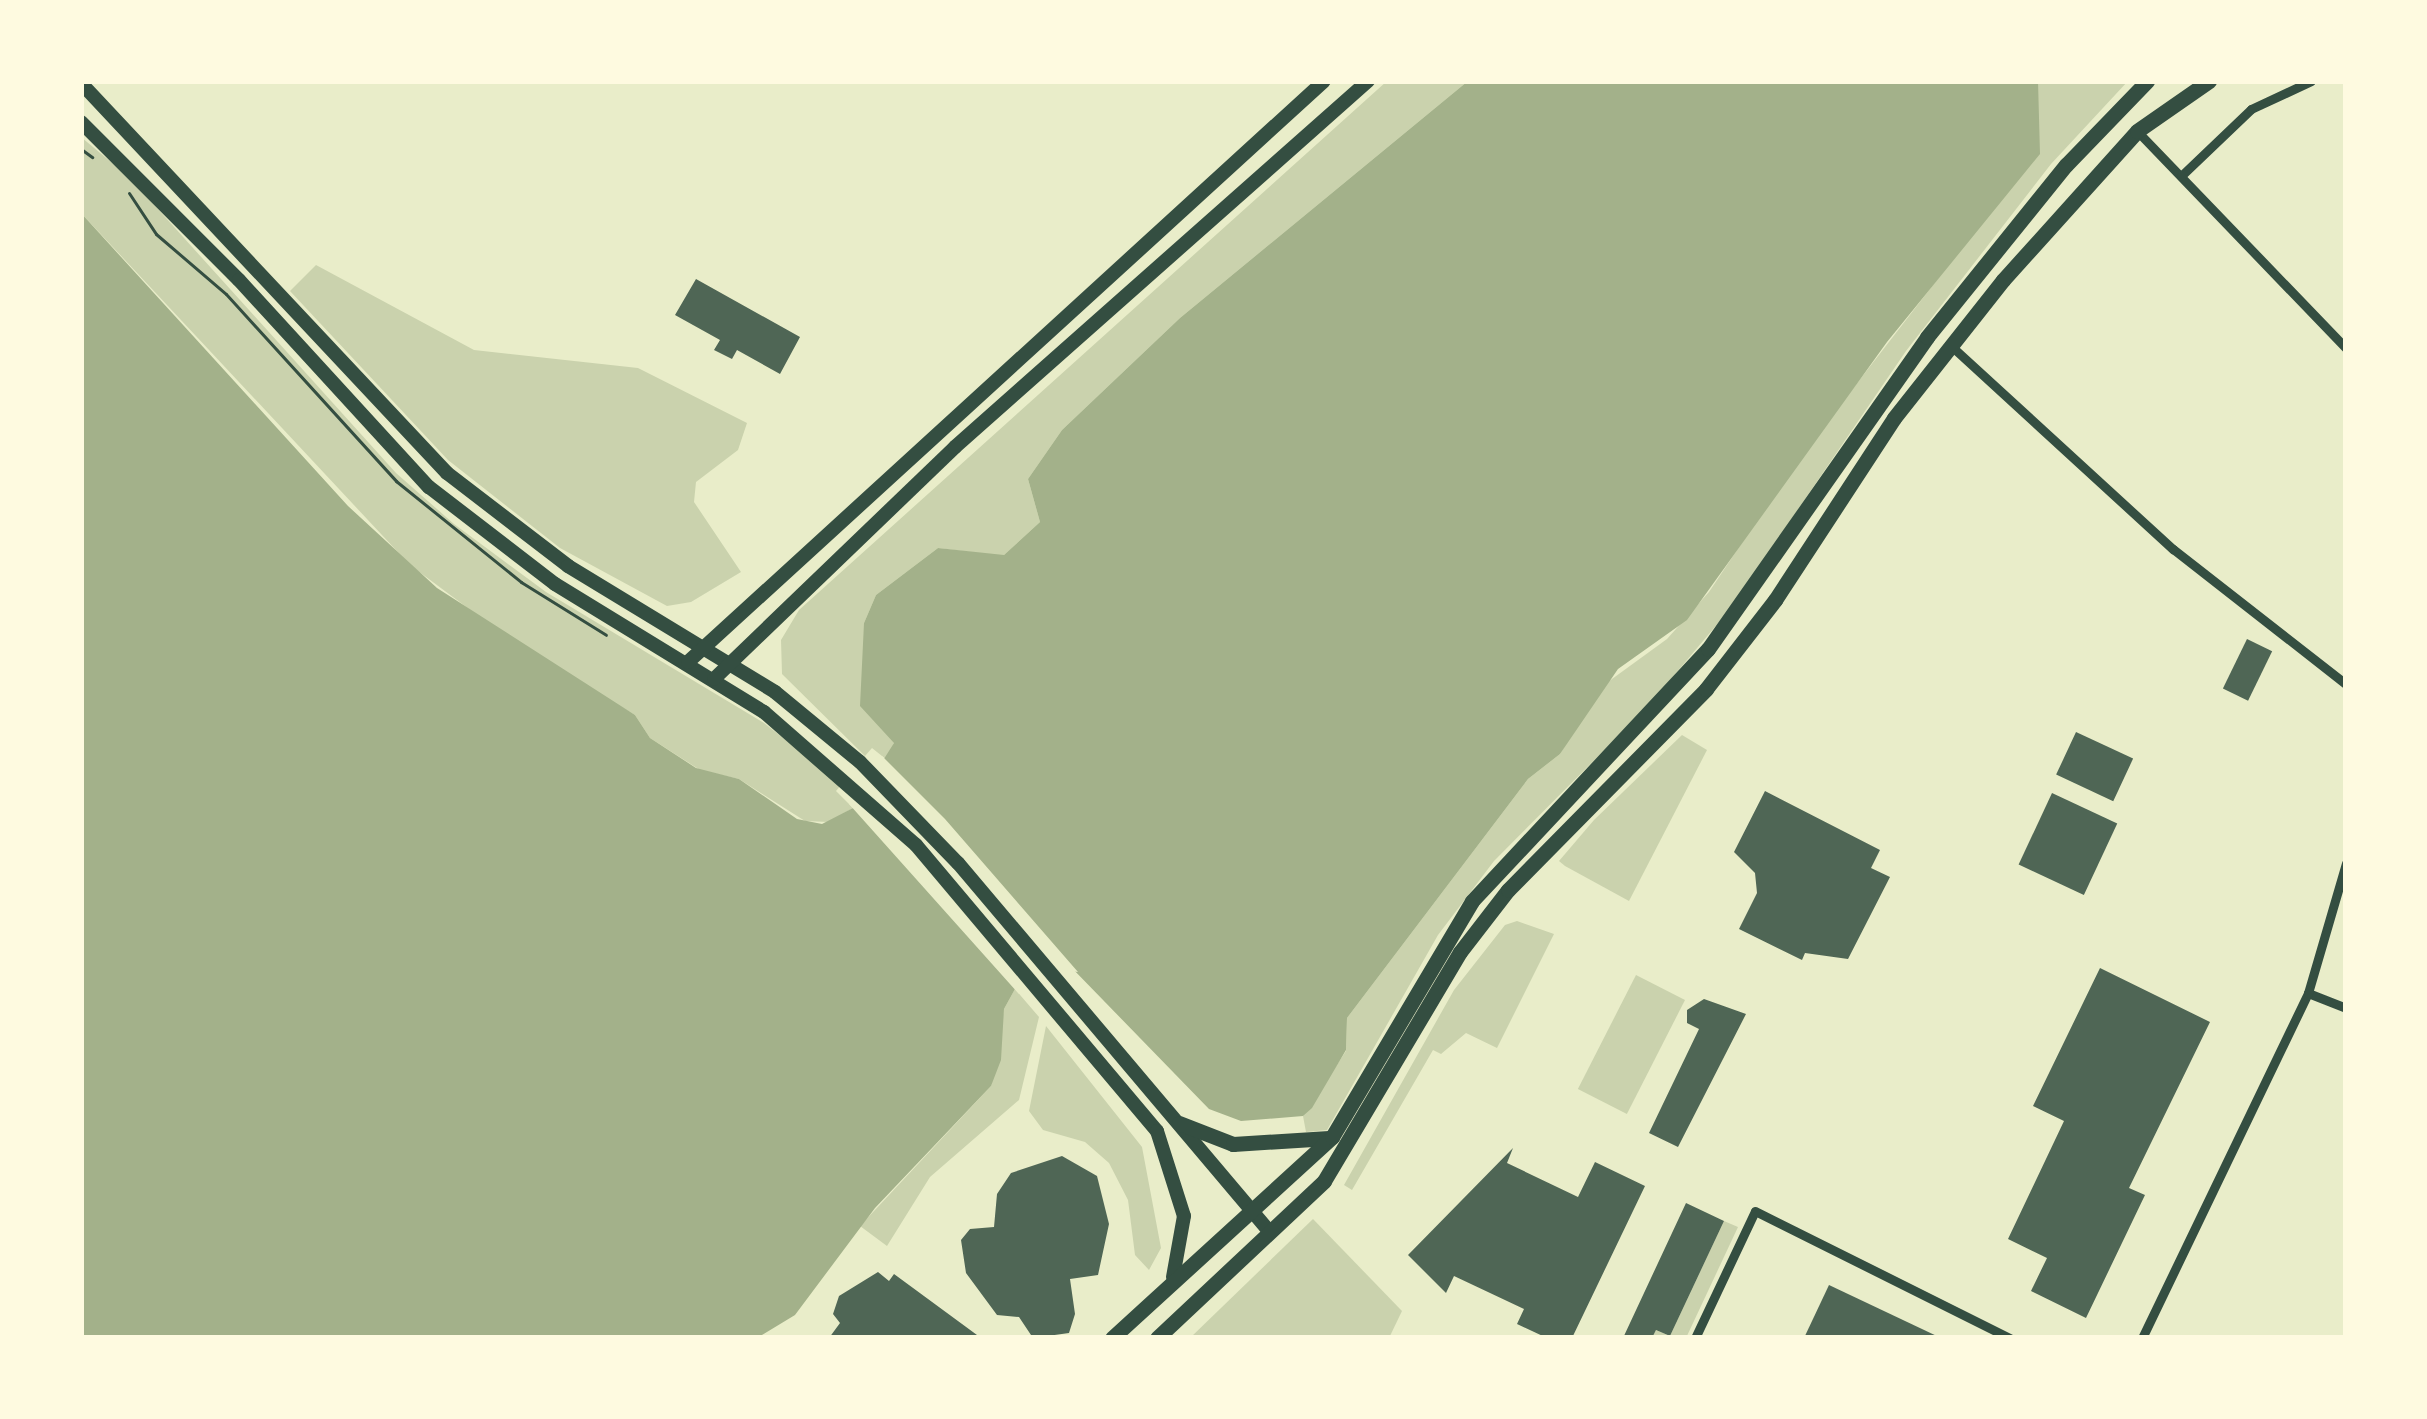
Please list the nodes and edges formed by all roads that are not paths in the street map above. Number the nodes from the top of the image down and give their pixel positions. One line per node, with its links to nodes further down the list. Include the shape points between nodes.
1 (1324, 81): 12 (main road)
2 (1368, 81): 14 (main road, via 956,447)
3 (2147, 81): 21 (main road, via 2066,164 1927,337 1708,649 1472,901)
4 (2209, 81): 8 (main road)
5 (2312, 81): 9 (street, via 2251,109)
6 (81, 83): 12 (main road, via 447,473 568,566)
7 (81, 122): 13 (main road, via 429,488 555,584)
8 (2137, 131): 9 (street); 10 (main road)
9 (2181, 176): 11 (street)
10 (1949, 344): 16 (street, via 2174,549); 23 (main road, via 1718,675 1508,890 1460,952 1340,1161)
11 (2346, 349)
12 (702, 645): 13 (main road); 14 (main road)
13 (688, 662): 15 (main road)
14 (729, 662): 15 (main road); 20 (main road, via 860,762)
15 (714, 679): 24 (main road, via 847,778 1048,997 1168,1150 1184,1216)
16 (2346, 684)
17 (2346, 863): 18 (street)
18 (2308, 993): 19 (street); 29 (street)
19 (2346, 1008)
20 (1179, 1124): 21 (main road, via 1233,1144 1277,1147); 22 (main road)
21 (1332, 1137): 22 (main road)
22 (1254, 1212): 23 (main road); 24 (main road)
23 (1270, 1232): 26 (main road)
24 (1173, 1277): 25 (main road)
25 (1112, 1338)
26 (1157, 1338)
27 (1695, 1338): 28 (street, via 1755,1211)
28 (2010, 1338)
29 (2142, 1338)

